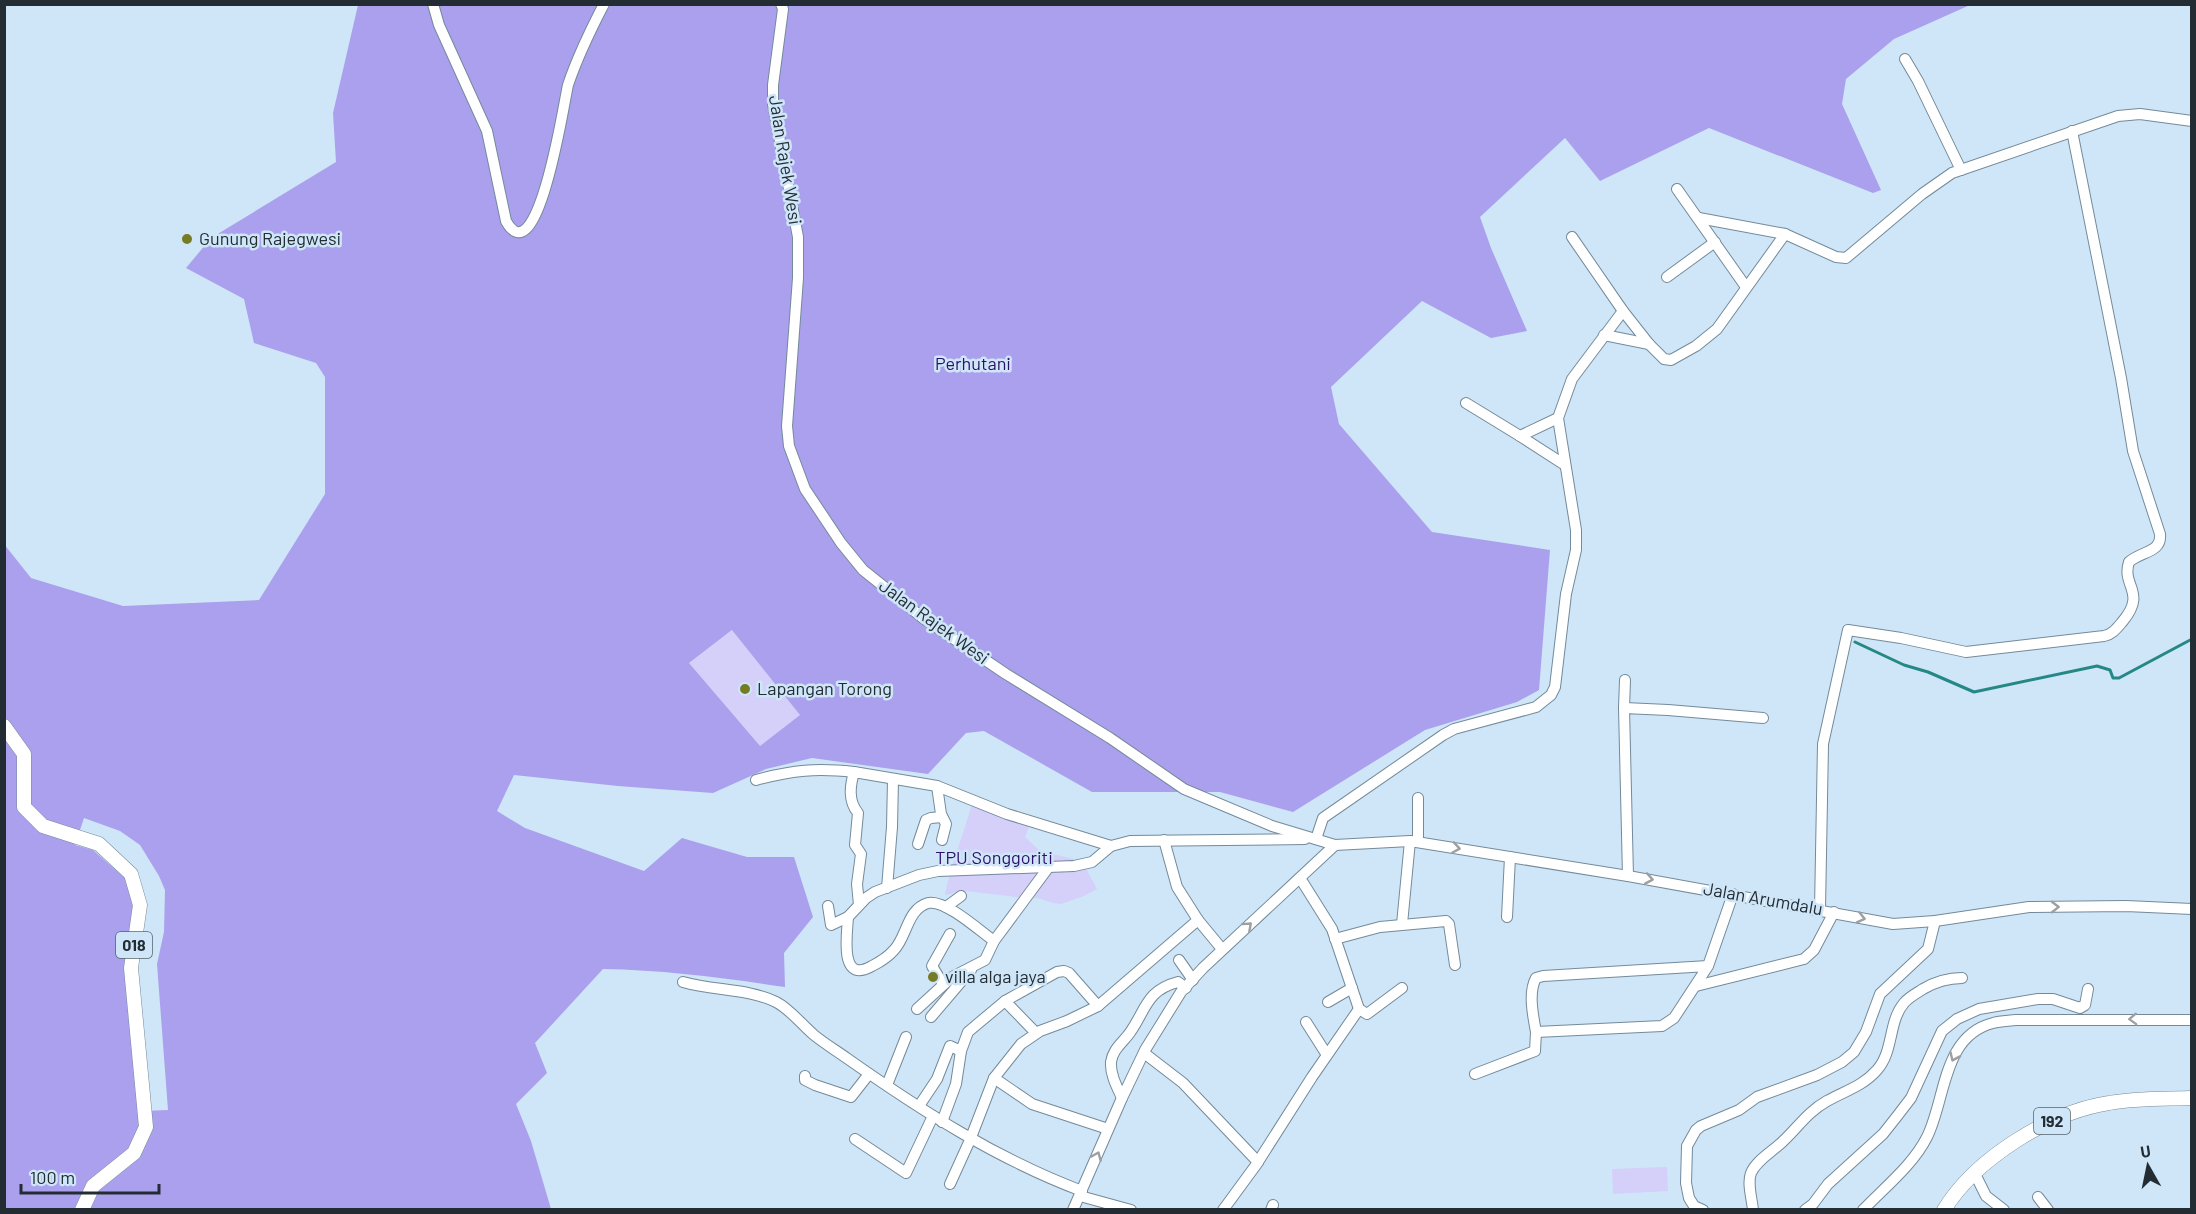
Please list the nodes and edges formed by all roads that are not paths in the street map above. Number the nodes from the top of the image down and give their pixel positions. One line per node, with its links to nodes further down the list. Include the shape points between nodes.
1 (433, 4): 2 (street, via 487,131 506,221 512,229 520,231 528,228 536,216 568,85)
2 (604, 4)
3 (781, 4): 32 (street, Jalan Rajek Wesi, via 773,104 796,226 798,258 787,426 789,446 805,489 863,570 923,618 1184,789)
4 (1905, 59): 7 (street)
5 (2192, 121): 6 (street, via 2128,114)
6 (2072, 131): 7 (street); 49 (street, via 2133,451 2160,534 2159,544 2129,562 2134,604 2116,630 2104,636 1966,652 1848,630 1823,744)
7 (1961, 170): 10 (street, via 1922,194 1846,258 1836,258)
8 (1677, 189): 9 (street)
9 (1699, 218): 10 (street); 12 (street)
10 (1785, 234): 14 (street)
11 (1572, 237): 15 (street)
12 (1715, 242): 13 (street); 14 (street)
13 (1667, 277)
14 (1746, 287): 17 (street, via 1717,328 1677,357 1664,359)
15 (1623, 311): 16 (street); 17 (street)
16 (1604, 335): 17 (street); 19 (street, via 1572,379)
17 (1649, 344)
18 (1466, 403): 20 (street)
19 (1558, 417): 20 (street); 21 (street)
20 (1520, 436): 21 (street)
21 (1565, 465): 32 (street, via 1576,550 1551,695 1536,707 1443,735 1323,818)
22 (1625, 680): 23 (street)
23 (1624, 708): 24 (street); 41 (street)
24 (1763, 718)
25 (4, 726): 104 (main road, 018, via 24,754 24,807 43,826 99,844 131,874 140,905 131,968 146,1127 134,1153 93,1186)
26 (854, 772): 27 (street, via 811,769); 28 (street); 46 (street, via 851,797 858,813 855,845 861,854)
27 (756, 780)
28 (893, 780): 29 (street); 43 (street)
29 (937, 786): 31 (street); 38 (street, via 1007,814)
30 (1418, 798): 35 (street)
31 (942, 818): 33 (street, via 946,824); 36 (street, via 926,820)
32 (1314, 839): 34 (street); 37 (street, Jalan Rajek Wesi)
33 (942, 840)
34 (1164, 840): 38 (street); 54 (street, via 1177,887)
35 (1414, 842): 37 (street, Jalan Arumdalu); 39 (street, Jalan Arumdalu, one-way to 39); 56 (street)
36 (918, 844)
37 (1335, 845): 42 (street)
38 (1111, 846): 40 (street, via 1092,862)
39 (1510, 857): 41 (street, Jalan Arumdalu); 53 (street)
40 (1048, 868): 43 (street, via 938,871); 59 (street)
41 (1628, 876): 44 (street, Jalan Arumdalu, one-way to 44)
42 (1300, 878): 58 (street); 60 (street, one-way to 42)
43 (887, 888): 46 (street)
44 (1733, 894): 49 (street, Jalan Arumdalu); 64 (street)
45 (961, 896): 48 (street)
46 (859, 905): 52 (street)
47 (828, 906): 52 (street, via 831,926)
48 (946, 907): 52 (street, via 930,903 922,906 913,914 895,950 861,971 848,961); 59 (street)
49 (1820, 909): 51 (street, Jalan Arumdalu)
50 (2192, 909): 55 (street, Jalan Arumdalu, one-way to 50, via 2029,908)
51 (1834, 912): 55 (street, Jalan Arumdalu, one-way to 55, via 1893,924); 69 (street, via 1814,950 1804,959)
52 (849, 917)
53 (1507, 917)
54 (1198, 920): 60 (street); 75 (street)
55 (1935, 921): 108 (street, via 1928,949 1880,994 1854,1052 1817,1075 1756,1097 1739,1110 1696,1130 1687,1146 1686,1183 1694,1206)
56 (1402, 924): 58 (street); 62 (street, via 1446,921)
57 (950, 934): 67 (street, via 932,966)
58 (1335, 939): 70 (street)
59 (994, 941): 63 (street, via 985,960)
60 (1222, 949): 68 (street)
61 (1179, 960): 68 (street)
62 (1455, 965)
63 (975, 966): 67 (street); 78 (street)
64 (1708, 966): 69 (street); 81 (street, via 1536,978 1532,995)
65 (1962, 978): 109 (street, via 1941,980 1904,1003 1888,1052 1876,1071 1860,1086 1813,1110 1760,1161 1749,1179)
66 (683, 982): 87 (street, via 703,988 731,989 778,1003 815,1036)
67 (943, 984): 76 (street)
68 (1189, 984): 85 (street); 92 (street, via 1178,982 1161,988 1116,1047 1112,1074)
69 (1696, 986): 81 (street, via 1674,1018 1662,1026)
70 (1352, 988): 74 (street); 77 (street)
71 (1402, 988): 77 (street, via 1367,1014)
72 (2088, 989): 110 (street, via 2085,1005 2080,1008 2053,999 2038,999 1979,1010 1957,1019 1942,1031 1911,1098 1883,1134)
73 (1005, 1001): 75 (street, via 1064,971); 82 (street); 84 (street, via 968,1032)
74 (1328, 1002)
75 (1098, 1006): 82 (street)
76 (917, 1009)
77 (1359, 1009): 86 (street)
78 (931, 1017)
79 (2192, 1020): 111 (street, one-way to 111, via 2016,1020 1991,1023 1971,1033 1960,1043 1950,1065 1932,1126 1917,1155)
80 (1306, 1022): 86 (street)
81 (1536, 1032): 88 (street, via 1535,1051)
82 (1036, 1033): 90 (street, via 1021,1044)
83 (906, 1036): 91 (street)
84 (961, 1051): 94 (street, via 950,1046 937,1079); 95 (street, via 956,1084)
85 (1144, 1053): 92 (street); 99 (street, via 1184,1083)
86 (1327, 1055): 99 (street)
87 (869, 1074): 89 (street, via 851,1097 815,1085); 91 (street)
88 (1475, 1074)
89 (805, 1076)
90 (994, 1078): 96 (street, via 1032,1104); 98 (street)
91 (887, 1085): 94 (street)
92 (1122, 1098): 96 (street)
93 (2192, 1098): 100 (main road, 192, via 2109,1102 2079,1110 2039,1128)
94 (919, 1106): 95 (street)
95 (938, 1119): 97 (street, via 906,1173); 98 (street)
96 (1108, 1130): 102 (street, one-way to 96)
97 (855, 1139)
98 (970, 1140): 101 (street); 102 (street)
99 (1258, 1162): 107 (street)
100 (1974, 1172): 112 (main road, 192); 113 (street, via 1986,1196)
101 (950, 1184)
102 (1081, 1194): 105 (street); 106 (street)
103 (2038, 1197): 114 (street)
104 (82, 1209)
105 (1073, 1209)
106 (1131, 1209)
107 (1223, 1209)
108 (1703, 1209)
109 (1753, 1209)
110 (1805, 1209)
111 (1863, 1209)
112 (1944, 1209)
113 (2004, 1209)
114 (2048, 1209)

